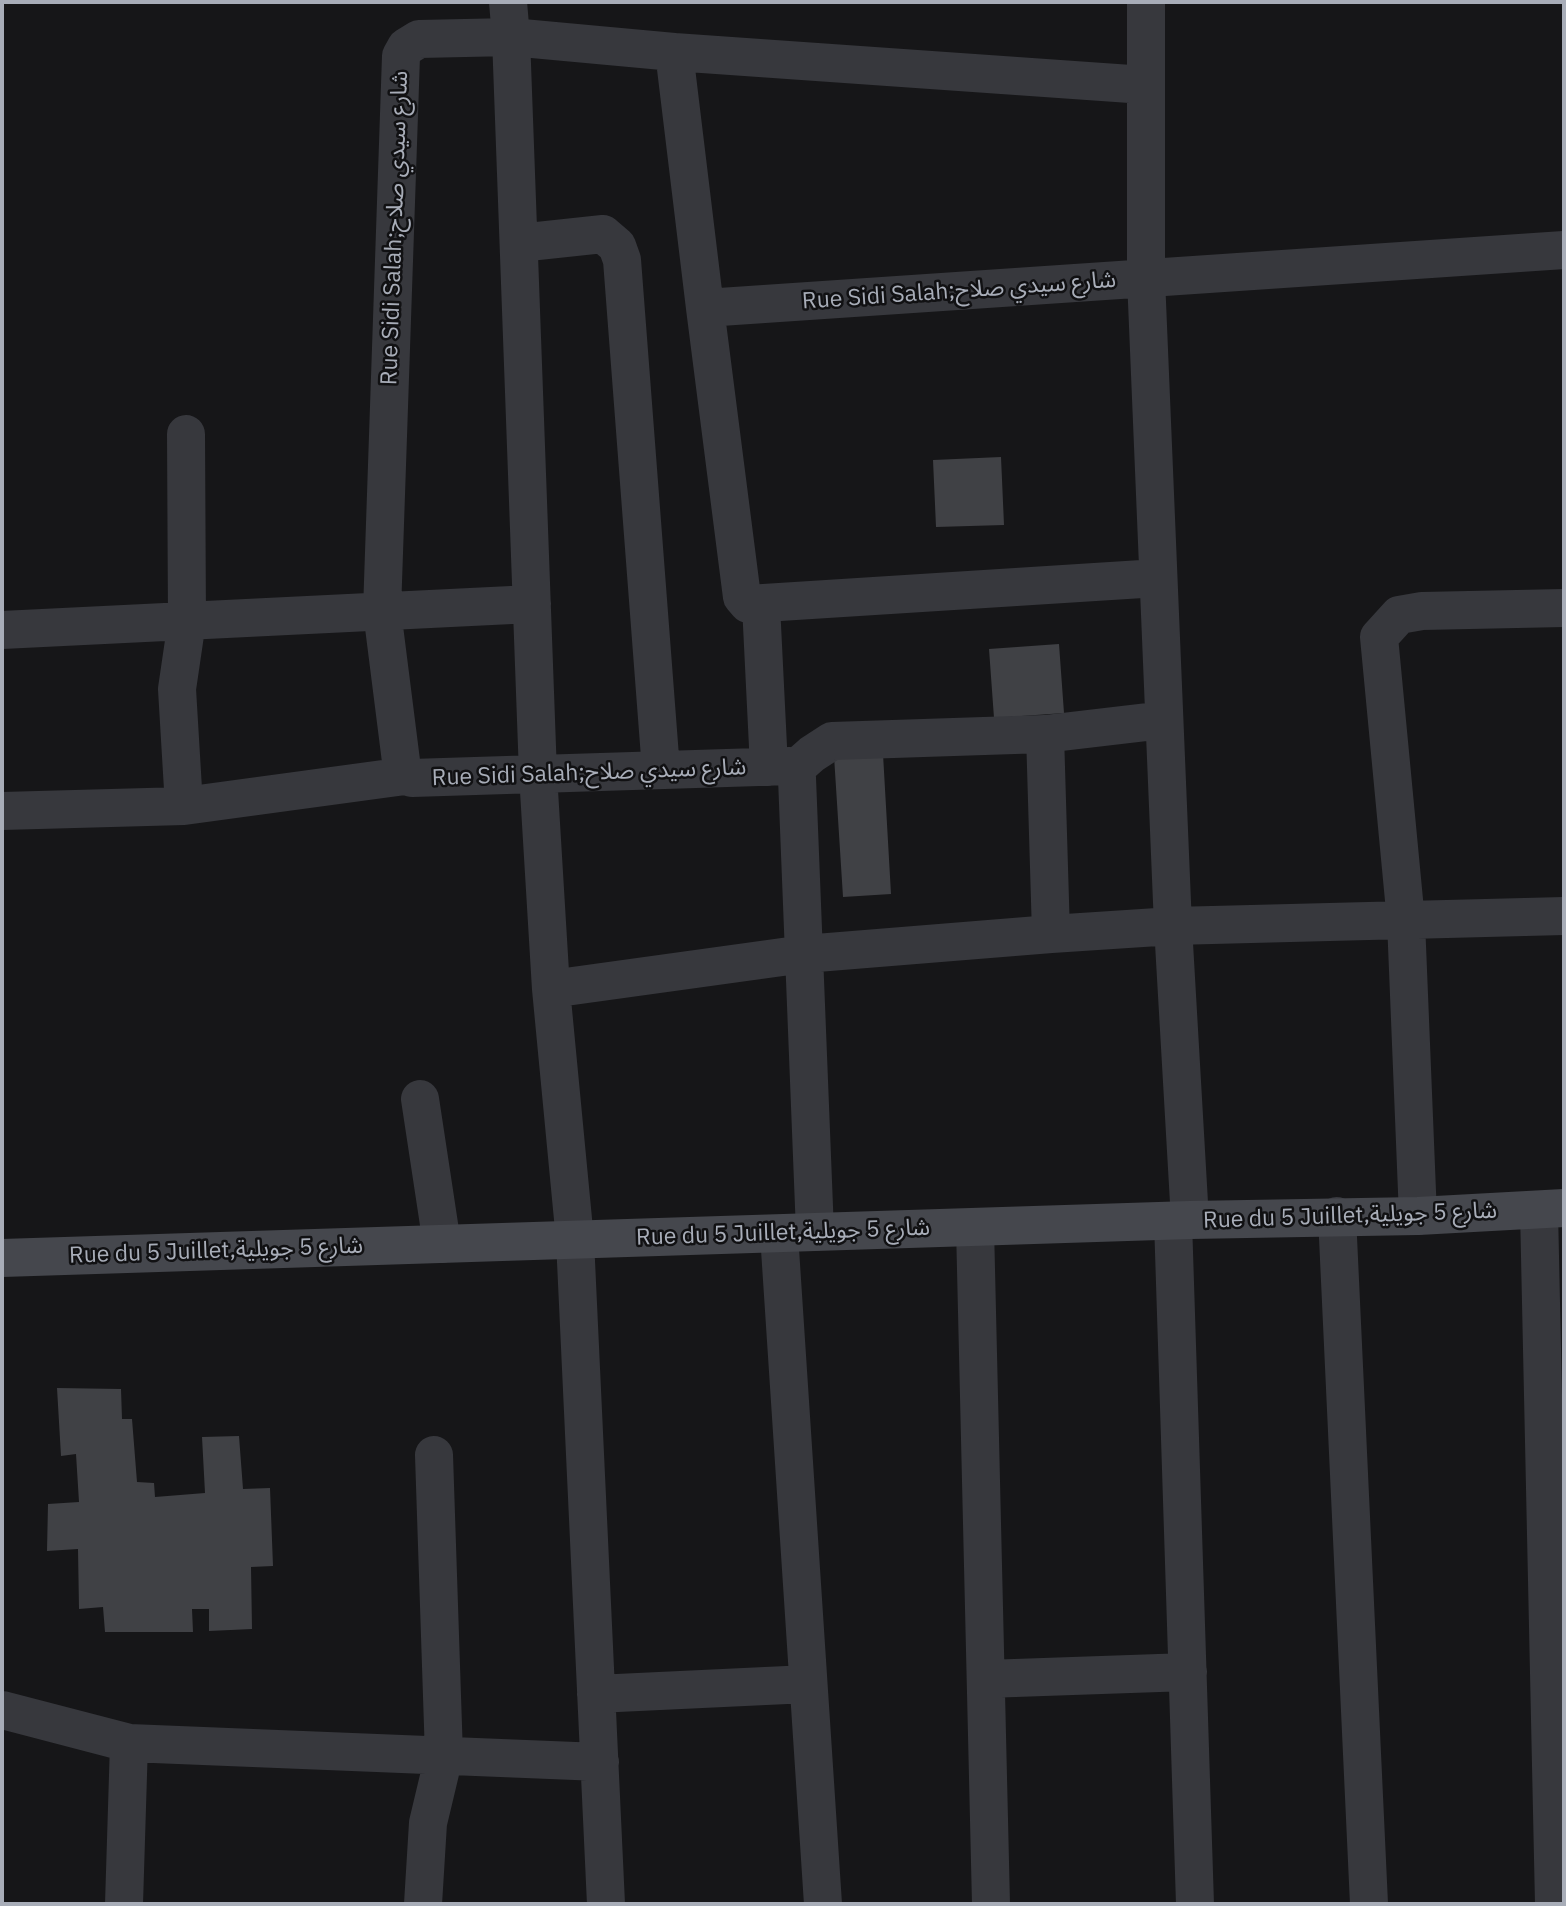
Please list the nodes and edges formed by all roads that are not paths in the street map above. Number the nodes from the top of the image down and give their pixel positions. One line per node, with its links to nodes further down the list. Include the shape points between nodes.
1 (1146, 2): 4 (street)
2 (509, 19): 3 (street, Rue Sidi Salah;شارع سيدي صلاح); 5 (street); 14 (street, Rue Sidi Salah;شارع سيدي صلاح, via 419,38 401,56)
3 (674, 52): 4 (street, Rue Sidi Salah;شارع سيدي صلاح); 8 (street)
4 (1145, 85): 7 (street)
5 (519, 243): 11 (street); 20 (street, via 603,234 617,246 622,260)
6 (1564, 250): 7 (street, Rue Sidi Salah;شارع سيدي صلاح)
7 (1146, 278): 8 (street, Rue Sidi Salah;شارع سيدي صلاح); 10 (street)
8 (705, 308): 12 (street, via 742,597 748,604)
9 (186, 434): 15 (street)
10 (1158, 578): 12 (street); 17 (street)
11 (532, 604): 14 (street); 21 (street)
12 (761, 605): 19 (street)
13 (1564, 608): 26 (street, via 1422,611 1399,615 1379,637)
14 (382, 611): 15 (street); 22 (street, Rue Sidi Salah;شارع سيدي صلاح)
15 (187, 621): 16 (street); 23 (street, via 177,690)
16 (2, 629)
17 (1164, 720): 18 (street); 27 (street)
18 (1045, 734): 19 (street, via 832,741); 28 (street)
19 (782, 768): 20 (street, Rue Sidi Salah;شارع سيدي صلاح); 29 (street, via 797,778)
20 (661, 770): 21 (street, Rue Sidi Salah;شارع سيدي صلاح)
21 (538, 774): 22 (street, Rue Sidi Salah;شارع سيدي صلاح); 30 (street)
22 (405, 776): 23 (street)
23 (184, 806): 24 (street)
24 (2, 811)
25 (1564, 916): 26 (street)
26 (1406, 921): 27 (street); 34 (street)
27 (1173, 926): 28 (street); 35 (street)
28 (1051, 934): 29 (street)
29 (804, 954): 30 (street); 37 (street)
30 (551, 989): 38 (street)
31 (420, 1099): 39 (street)
32 (1552, 1209): 34 (street, Rue du 5 Juillet,شارع 5 جويلية); 57 (street)
33 (1337, 1216): 34 (street, Rue du 5 Juillet,شارع 5 جويلية); 35 (street, Rue du 5 Juillet,شارع 5 جويلية); 56 (street)
34 (1418, 1216)
35 (1181, 1221): 36 (street, Rue du 5 Juillet,شارع 5 جويلية); 42 (street)
36 (975, 1227): 37 (street, Rue du 5 Juillet,شارع 5 جويلية); 43 (street)
37 (797, 1233): 38 (street, Rue du 5 Juillet,شارع 5 جويلية); 44 (street)
38 (575, 1240): 39 (street, Rue du 5 Juillet,شارع 5 جويلية); 45 (street)
39 (442, 1244): 40 (street, Rue du 5 Juillet,شارع 5 جويلية)
40 (2, 1258)
41 (434, 1455): 48 (street)
42 (1188, 1672): 43 (street); 55 (street)
43 (986, 1679): 54 (street)
44 (808, 1684): 45 (street); 53 (street)
45 (596, 1693): 49 (street)
46 (2, 1710): 47 (street)
47 (129, 1743): 48 (street); 50 (street)
48 (444, 1756): 49 (street); 51 (street, via 428,1823)
49 (600, 1762): 52 (street)
50 (124, 1904)
51 (423, 1904)
52 (606, 1904)
53 (823, 1904)
54 (991, 1904)
55 (1195, 1904)
56 (1369, 1904)
57 (1554, 1904)

